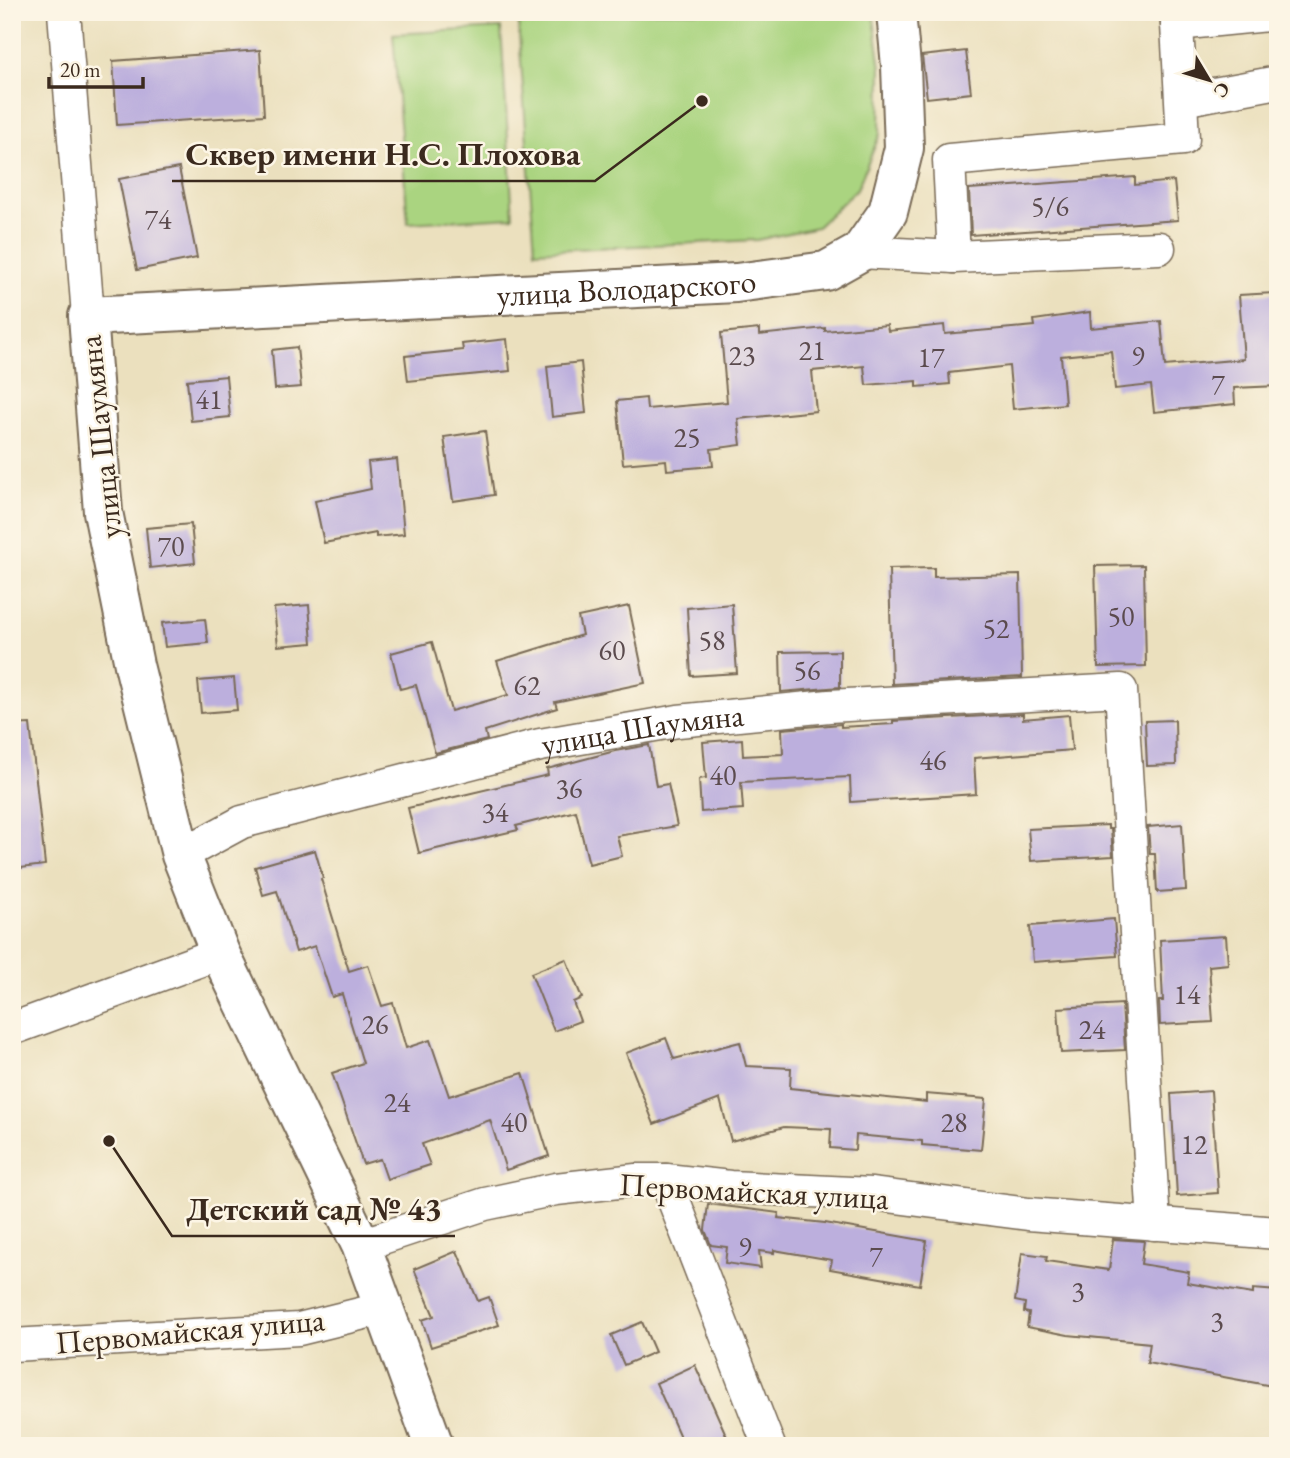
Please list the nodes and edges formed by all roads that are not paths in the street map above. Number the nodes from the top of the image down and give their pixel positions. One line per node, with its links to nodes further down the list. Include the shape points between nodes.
1 (64, 12): 10 (street, улица Шаумяна)
2 (896, 12): 8 (main road, via 904,148 888,212)
3 (1278, 14): 4 (street)
4 (1177, 18): 6 (street)
5 (1278, 82): 6 (street)
6 (1182, 100): 9 (street, via 1183,139 949,160)
7 (1159, 248): 9 (street)
8 (860, 252): 9 (street); 10 (main road, улица Володарского, via 826,271 736,283)
9 (954, 257)
10 (88, 316): 11 (main road, улица Шаумяна, via 103,512 134,665)
11 (181, 855): 12 (main road, улица Шаумяна); 15 (street, улица Шаумяна, via 242,822 581,737 678,720 829,706 1121,690)
12 (220, 953): 13 (street); 17 (main road, улица Шаумяна)
13 (12, 1028)
14 (666, 1180): 15 (street, Первомайская улица, via 872,1194); 17 (street, Первомайская улица, via 556,1189 485,1204); 21 (street)
15 (1154, 1224): 16 (street, Первомайская улица)
16 (1278, 1233)
17 (361, 1245): 20 (main road, улица Шаумяна)
18 (368, 1312): 19 (street, Первомайская улица, via 299,1329)
19 (12, 1345)
20 (434, 1446)
21 (769, 1446)

